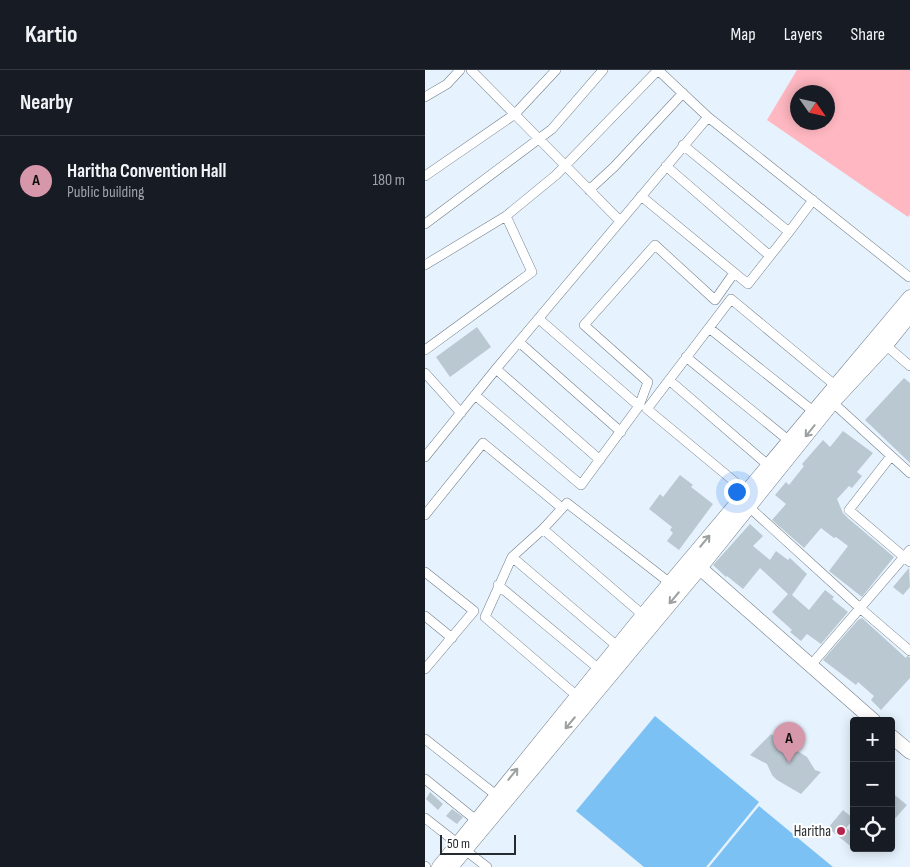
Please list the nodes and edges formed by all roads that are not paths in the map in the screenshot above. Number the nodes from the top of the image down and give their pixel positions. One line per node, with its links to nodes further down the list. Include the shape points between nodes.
1 (460, 70): 7 (street, via 447,84)
2 (471, 70): 8 (street)
3 (556, 70): 8 (street)
4 (603, 70): 10 (street, via 552,129)
5 (667, 74): 6 (street); 12 (street, via 658,70)
6 (683, 93): 9 (street); 15 (street)
7 (425, 97)
8 (515, 114): 10 (street); 14 (street)
9 (708, 117): 11 (street); 17 (street)
10 (539, 139): 12 (street); 20 (street)
11 (683, 145): 13 (street); 21 (street)
12 (565, 166): 15 (street); 18 (street)
13 (666, 166): 16 (street); 22 (street)
14 (425, 176)
15 (589, 190): 19 (street)
16 (641, 196): 19 (street); 24 (street)
17 (813, 200): 21 (street); 25 (street)
18 (506, 216): 23 (street); 32 (street, via 532,272)
19 (621, 221): 28 (street)
20 (425, 224)
21 (789, 232): 22 (street)
22 (770, 256): 24 (street, via 748,284)
23 (425, 265)
24 (734, 273): 40 (street, via 715,300 655,245 584,325 648,382)
25 (909, 277)
26 (910, 297): 30 (street)
27 (910, 315): 30 (street)
28 (539, 319): 31 (street); 40 (street)
29 (709, 328): 33 (street); 39 (street, via 731,299); 41 (street)
30 (882, 341): 34 (street); 39 (street)
31 (519, 342): 35 (street); 43 (street)
32 (425, 350)
33 (686, 357): 37 (street); 44 (street)
34 (910, 366)
35 (496, 370): 38 (street); 47 (street)
36 (425, 372): 42 (street)
37 (669, 380): 48 (street); 50 (street, via 647,409)
38 (475, 395): 42 (street); 47 (street, via 581,485)
39 (832, 395): 41 (street); 44 (street, one-way to 44); 45 (street)
40 (639, 406): 43 (street)
41 (813, 411): 44 (street)
42 (461, 413): 46 (street)
43 (621, 432): 47 (street)
44 (793, 444): 48 (street); 51 (street)
45 (891, 456): 49 (street); 55 (street, via 849,510)
46 (425, 457)
47 (600, 460)
48 (768, 465): 50 (street)
49 (910, 473)
50 (747, 492): 57 (street, one-way to 50)
51 (749, 506): 57 (street); 61 (street)
52 (562, 508): 53 (street, via 483,443); 54 (street); 59 (street, via 567,503)
53 (425, 515)
54 (543, 529): 56 (street); 62 (street)
55 (908, 556): 61 (street)
56 (513, 557): 60 (street); 65 (street)
57 (695, 563): 59 (street); 68 (street); 79 (street, one-way to 79)
58 (425, 572): 64 (street, via 474,611)
59 (670, 583): 62 (street)
60 (498, 585): 69 (street); 70 (street, via 485,617)
61 (860, 608): 66 (street); 68 (street)
62 (643, 615): 65 (street)
63 (425, 616): 64 (street)
64 (451, 638): 67 (street)
65 (617, 646): 69 (street)
66 (910, 651)
67 (426, 665)
68 (811, 665): 71 (street)
69 (599, 669): 70 (street)
70 (577, 696): 76 (street, one-way to 70)
71 (870, 717)
72 (425, 739): 76 (street)
73 (895, 739): 74 (street)
74 (910, 752)
75 (425, 779): 78 (street)
76 (496, 795): 78 (street)
77 (425, 818): 79 (street)
78 (476, 820): 79 (street)
79 (461, 846): 80 (street); 81 (street); 82 (street)
80 (439, 867)
81 (451, 867)
82 (487, 867)

